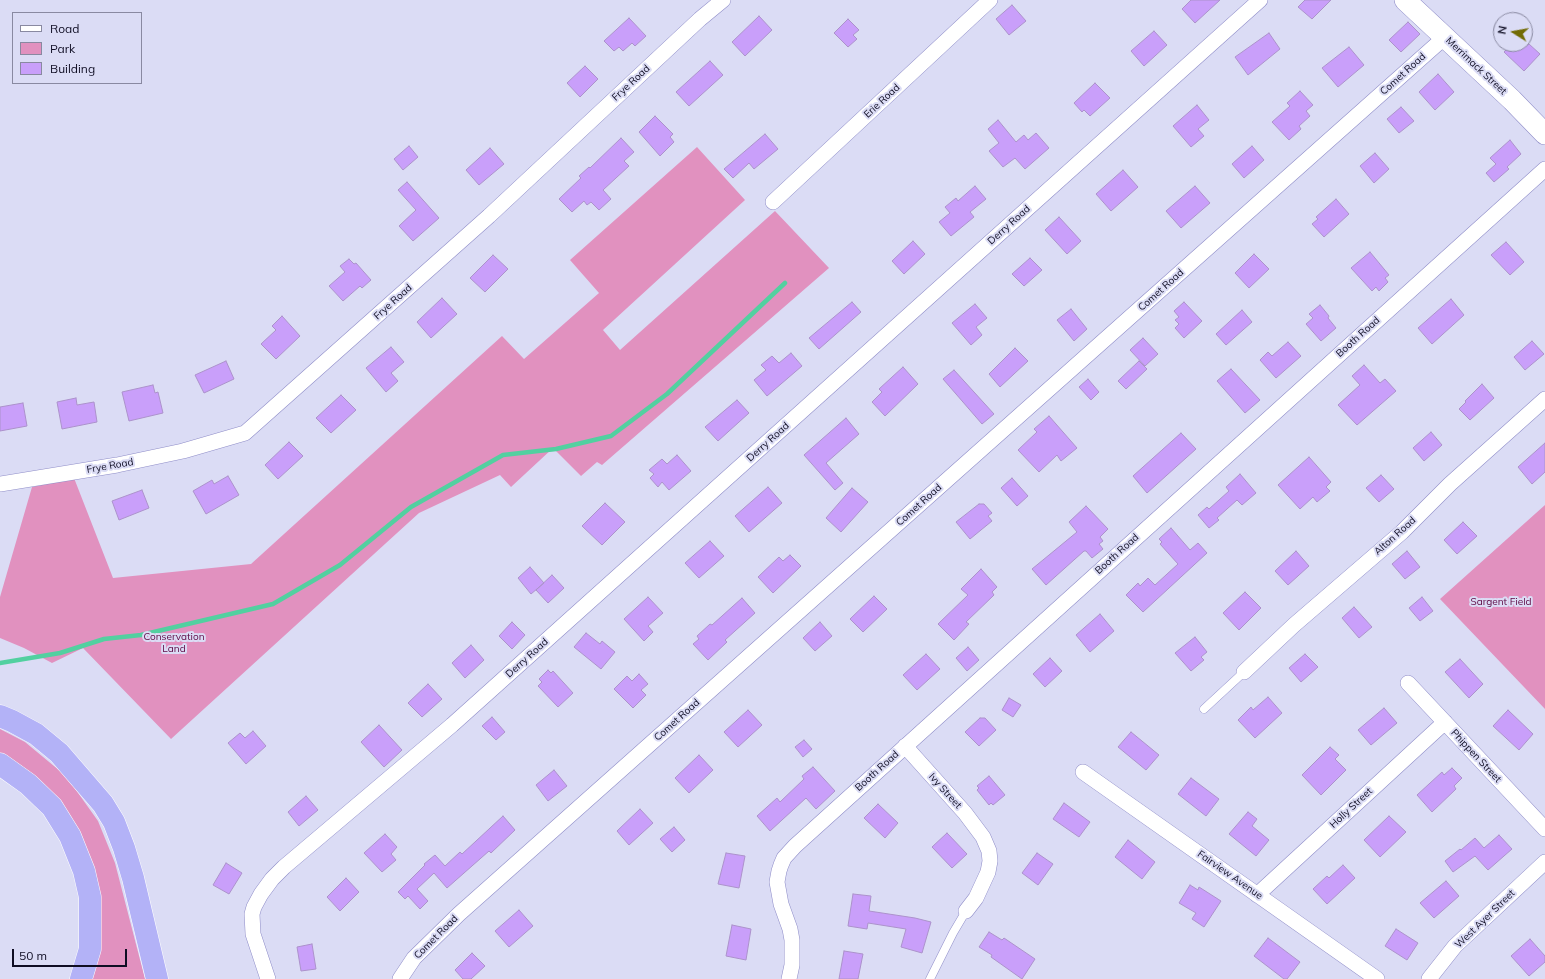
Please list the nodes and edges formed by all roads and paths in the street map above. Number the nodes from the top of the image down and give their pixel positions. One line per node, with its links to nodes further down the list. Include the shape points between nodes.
1 (723, 0): 10 (street, Frye Road, via 489,216 245,433 183,451 118,465)
2 (990, 0): 8 (street, Erie Road)
3 (1260, 0): 25 (street, Derry Road, via 452,725 293,858 272,879 254,907 252,934)
4 (1405, 0): 5 (main road, Merrimack Street)
5 (1445, 37): 6 (main road, Merrimack Street); 26 (street, Comet Road, via 459,914 414,958)
6 (1545, 134)
7 (1545, 169): 16 (street, Booth Road)
8 (773, 202)
9 (1545, 399): 11 (street, Alton Road, via 1450,484 1402,532 1294,625)
10 (0, 484)
11 (1244, 672): 13 (lane)
12 (1408, 683): 15 (street, Phippen Street)
13 (1204, 709)
14 (0, 716): 24 (highway, via 36,734 59,753 103,804 124,848)
15 (1445, 722): 19 (street, Phippen Street); 21 (street, Holly Street)
16 (904, 746): 22 (street, Ivy Street, via 965,813 983,837 990,861 988,872 976,898); 27 (street, Booth Road, via 800,841 779,870 777,882 781,904 792,940)
17 (0, 764): 23 (highway, via 28,784 52,807 70,836 84,871 90,897 90,949)
18 (1083, 772): 21 (street, Fairview Avenue)
19 (1545, 829)
20 (1545, 862): 30 (street, West Ayer Street, via 1464,937)
21 (1257, 895): 29 (street, Fairview Avenue)
22 (966, 910): 28 (lane)
23 (81, 979)
24 (157, 979)
25 (268, 979)
26 (400, 979)
27 (789, 979)
28 (930, 979)
29 (1376, 979)
30 (1429, 979)

